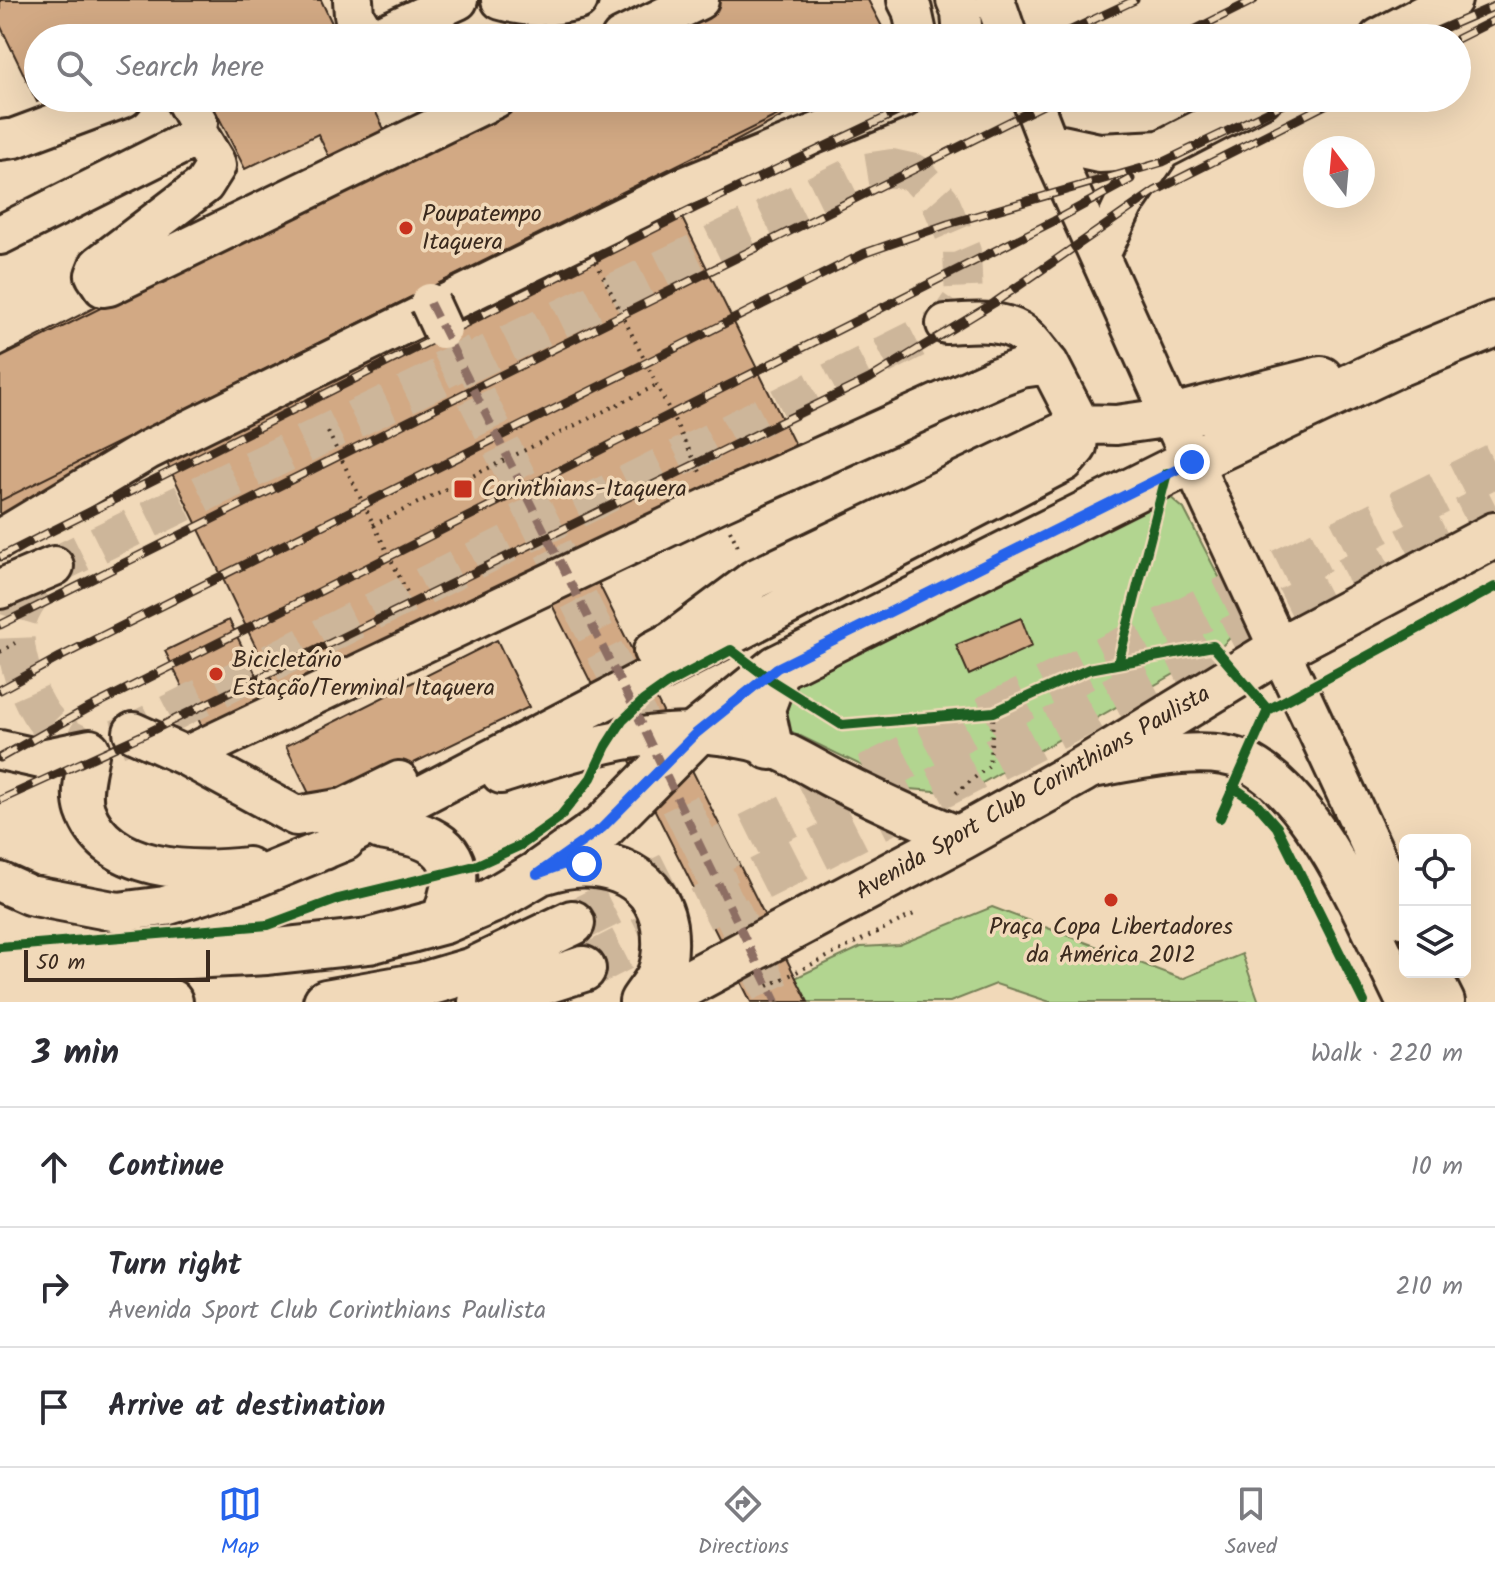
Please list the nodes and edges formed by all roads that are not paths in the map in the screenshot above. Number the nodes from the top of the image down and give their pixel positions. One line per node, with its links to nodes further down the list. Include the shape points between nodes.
1 (353, 0): 10 (street)
2 (458, 0): 11 (street)
3 (501, 0): 4 (street, via 546,7)
4 (578, 0)
5 (699, 0): 12 (street)
6 (907, 0): 13 (street)
7 (956, 0): 14 (street)
8 (995, 0): 15 (street)
9 (1452, 0): 16 (street)
10 (359, 24)
11 (406, 24)
12 (650, 24)
13 (915, 24)
14 (962, 24)
15 (1003, 24)
16 (1406, 24)
17 (85, 112): 23 (street)
18 (467, 112): 22 (street, via 103,287 95,275 99,265 211,176 215,162)
19 (868, 112): 36 (street, via 681,188 148,450)
20 (1036, 112): 24 (street)
21 (1235, 112): 25 (street)
22 (190, 115): 26 (street, via 192,139)
23 (0, 140)
24 (1048, 142): 25 (street, via 1099,153); 27 (street)
25 (1161, 150): 27 (street, via 1124,204)
26 (0, 235)
27 (1100, 255): 32 (street)
28 (946, 324): 30 (street, via 1008,326 1024,334)
29 (1495, 324): 31 (main road)
30 (1049, 364): 33 (street); 45 (street, via 997,377 716,504)
31 (1398, 364): 32 (main road); 34 (main road)
32 (1172, 417): 33 (street); 34 (street)
33 (1080, 424): 45 (street, via 755,579 672,641 344,808 296,816); 49 (street, via 1077,447 1048,471)
34 (1192, 462): 39 (street); 40 (main road)
35 (1495, 535): 39 (main road, Avenida Sport Club Corinthians Paulista)
36 (0, 539)
37 (54, 566): 38 (street)
38 (0, 589)
39 (1280, 649): 46 (main road, Avenida Sport Club Corinthians Paulista); 52 (street)
40 (777, 668): 42 (main road); 43 (main road, via 762,709)
41 (133, 732): 45 (street)
42 (694, 735): 43 (street); 47 (street, via 609,741 496,776); 50 (main road, via 602,828)
43 (770, 747): 48 (street)
44 (0, 750): 49 (street, via 41,759 90,749 84,808 97,834 121,854 189,869 230,869)
45 (186, 756)
46 (1082, 770): 48 (main road, Avenida Sport Club Corinthians Paulista); 64 (street, via 1155,757 1212,755 1244,761 1272,780 1322,838)
47 (381, 827): 49 (street); 53 (main road, via 420,834 449,856 455,872)
48 (962, 837): 63 (main road, Avenida Sport Club Corinthians Paulista)
49 (309, 856): 51 (street, via 198,897 118,912 29,895)
50 (537, 874): 53 (main road); 62 (main road, via 562,865 604,866 624,871 653,895 662,918 665,954)
51 (0, 882)
52 (1399, 906)
53 (444, 921): 56 (main road, via 369,941 319,947 129,959)
54 (572, 923): 60 (main road, via 473,970)
55 (583, 969): 61 (main road)
56 (0, 974)
57 (1433, 978): 65 (street)
58 (0, 995): 59 (main road)
59 (170, 1002)
60 (326, 1002)
61 (481, 1002)
62 (642, 1002)
63 (653, 1002)
64 (1406, 1002)
65 (1445, 1002)

